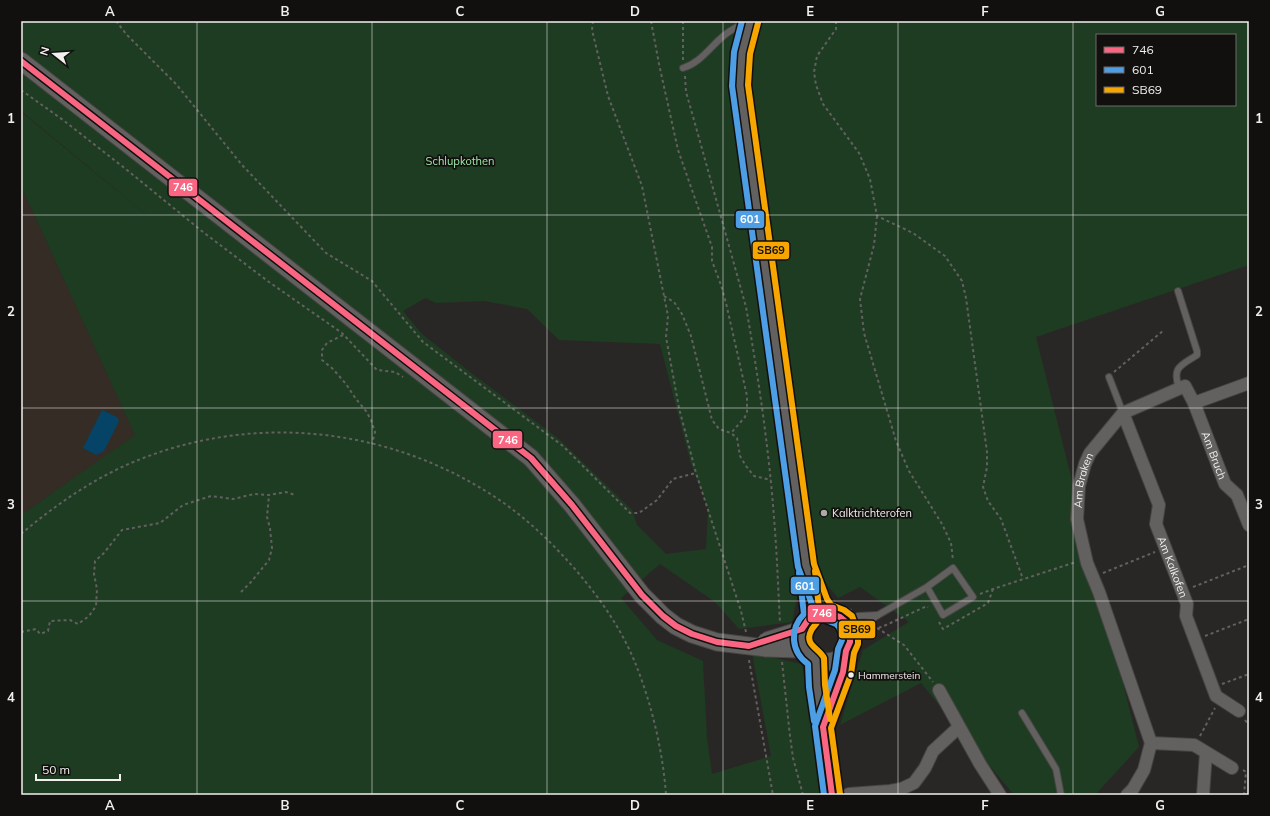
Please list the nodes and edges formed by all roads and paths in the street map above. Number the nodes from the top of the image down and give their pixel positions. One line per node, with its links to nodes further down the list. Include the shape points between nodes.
1 (116, 21): 23 (path, via 176,84 242,165 326,253 372,281 423,342 563,446 630,512 639,512 657,500 673,479)
2 (593, 21): 12 (path, via 592,30 608,96 642,186)
3 (651, 21): 21 (path, via 678,150 712,247 712,261 726,303 747,396 745,417)
4 (683, 21): 8 (path)
5 (749, 21): 8 (lane, via 729,31 699,60); 41 (main road, via 741,55 740,86 806,566 820,603)
6 (836, 21): 10 (path, via 836,29 817,56 814,72 823,104 859,153 870,179)
7 (21, 61): 48 (main road, via 531,458 572,505 642,595 663,616 692,634)
8 (684, 68): 24 (path, via 686,92 746,307)
9 (21, 90): 14 (path, via 104,152 203,232)
10 (877, 216): 32 (path, via 874,245 860,299 864,333 896,441 908,471 942,524 951,543); 34 (path, via 913,233 945,256 962,281 987,452 983,487 988,501 1001,519)
11 (1178, 291): 18 (lane, via 1197,351 1196,355 1176,372)
12 (664, 296): 21 (path, via 674,302 682,314 712,420 719,428); 23 (path, via 668,316 666,337 677,400)
13 (1164, 330): 15 (path)
14 (343, 335): 16 (path, via 377,370 395,372); 22 (path, via 328,343 322,350 322,360 346,384 368,415 375,432)
15 (1109, 377): 20 (lane)
16 (406, 379)
17 (1249, 383): 19 (street)
18 (1179, 388): 19 (street, via 1185,386); 20 (street, Am Braken)
19 (1194, 403): 27 (street, Am Bruch, via 1225,484 1237,495)
20 (1123, 413): 29 (street, Am Kalkofen, via 1159,505 1156,524); 30 (street, Am Braken, via 1084,464 1079,486 1077,519)
21 (731, 433): 24 (path, via 737,438 738,450 754,476)
22 (372, 444): 28 (path, via 318,434 281,432 244,434 185,445 123,466 81,489 48,511); 65 (path, via 416,457 474,485 508,506 553,544 593,590 634,660 653,720 662,760)
23 (696, 473): 48 (path, via 741,611)
24 (771, 480): 42 (path)
25 (269, 495): 26 (path, via 286,492); 36 (path, via 267,517 272,548 269,560); 45 (path, via 254,494 233,499 211,496 182,505 160,523 122,530 104,553 95,560 96,606 89,616 78,624 70,620 50,621 48,631 40,634 36,629)
26 (295, 495)
27 (1249, 525)
28 (21, 534)
29 (1166, 548): 33 (path); 37 (street, Am Kalkofen)
30 (1086, 559): 34 (path); 60 (street, Am Braken)
31 (1249, 565): 37 (path)
32 (953, 568): 35 (lane); 38 (lane)
33 (1112, 569)
34 (1023, 579): 38 (path)
35 (927, 587): 38 (lane, via 943,615); 39 (lane)
36 (241, 592)
37 (1182, 592): 46 (street, Am Kalkofen, via 1187,604 1186,616)
38 (973, 597)
39 (878, 614): 44 (lane); 44 (lane, via 858,616)
40 (1249, 619): 46 (path)
41 (809, 622): 44 (main road, via 834,614); 47 (main road, bridge); 49 (main road, via 801,634 801,642)
42 (780, 625)
43 (877, 628): 54 (path, via 904,645)
44 (854, 629): 50 (main road); 50 (path, via 859,640)
45 (21, 632)
46 (1195, 640): 53 (street, Am Kalkofen)
47 (766, 644): 48 (main road); 49 (main road, bridge)
48 (749, 651): 66 (path)
49 (812, 655): 50 (main road, via 840,658); 58 (main road)
50 (850, 655): 58 (lane)
51 (782, 667): 67 (path, via 793,758)
52 (1249, 674): 53 (path)
53 (1212, 687): 55 (street, Am Kalkofen)
54 (940, 690): 59 (street)
55 (1220, 699): 56 (street, Am Kalkofen); 61 (path)
56 (1239, 711)
57 (1022, 713): 70 (lane, via 1056,769)
58 (822, 721): 68 (main road)
59 (958, 727): 64 (street, via 933,751 914,783 901,790); 69 (street)
60 (1151, 743): 61 (street); 71 (street, via 1144,770)
61 (1194, 746): 62 (street)
62 (1206, 753): 63 (street); 72 (street)
63 (1232, 768): 73 (path, via 1236,767 1246,772)
64 (850, 794)
65 (666, 795)
66 (773, 795)
67 (803, 795)
68 (832, 795)
69 (1000, 795)
70 (1061, 795)
71 (1127, 795)
72 (1203, 795)
73 (1244, 795)

